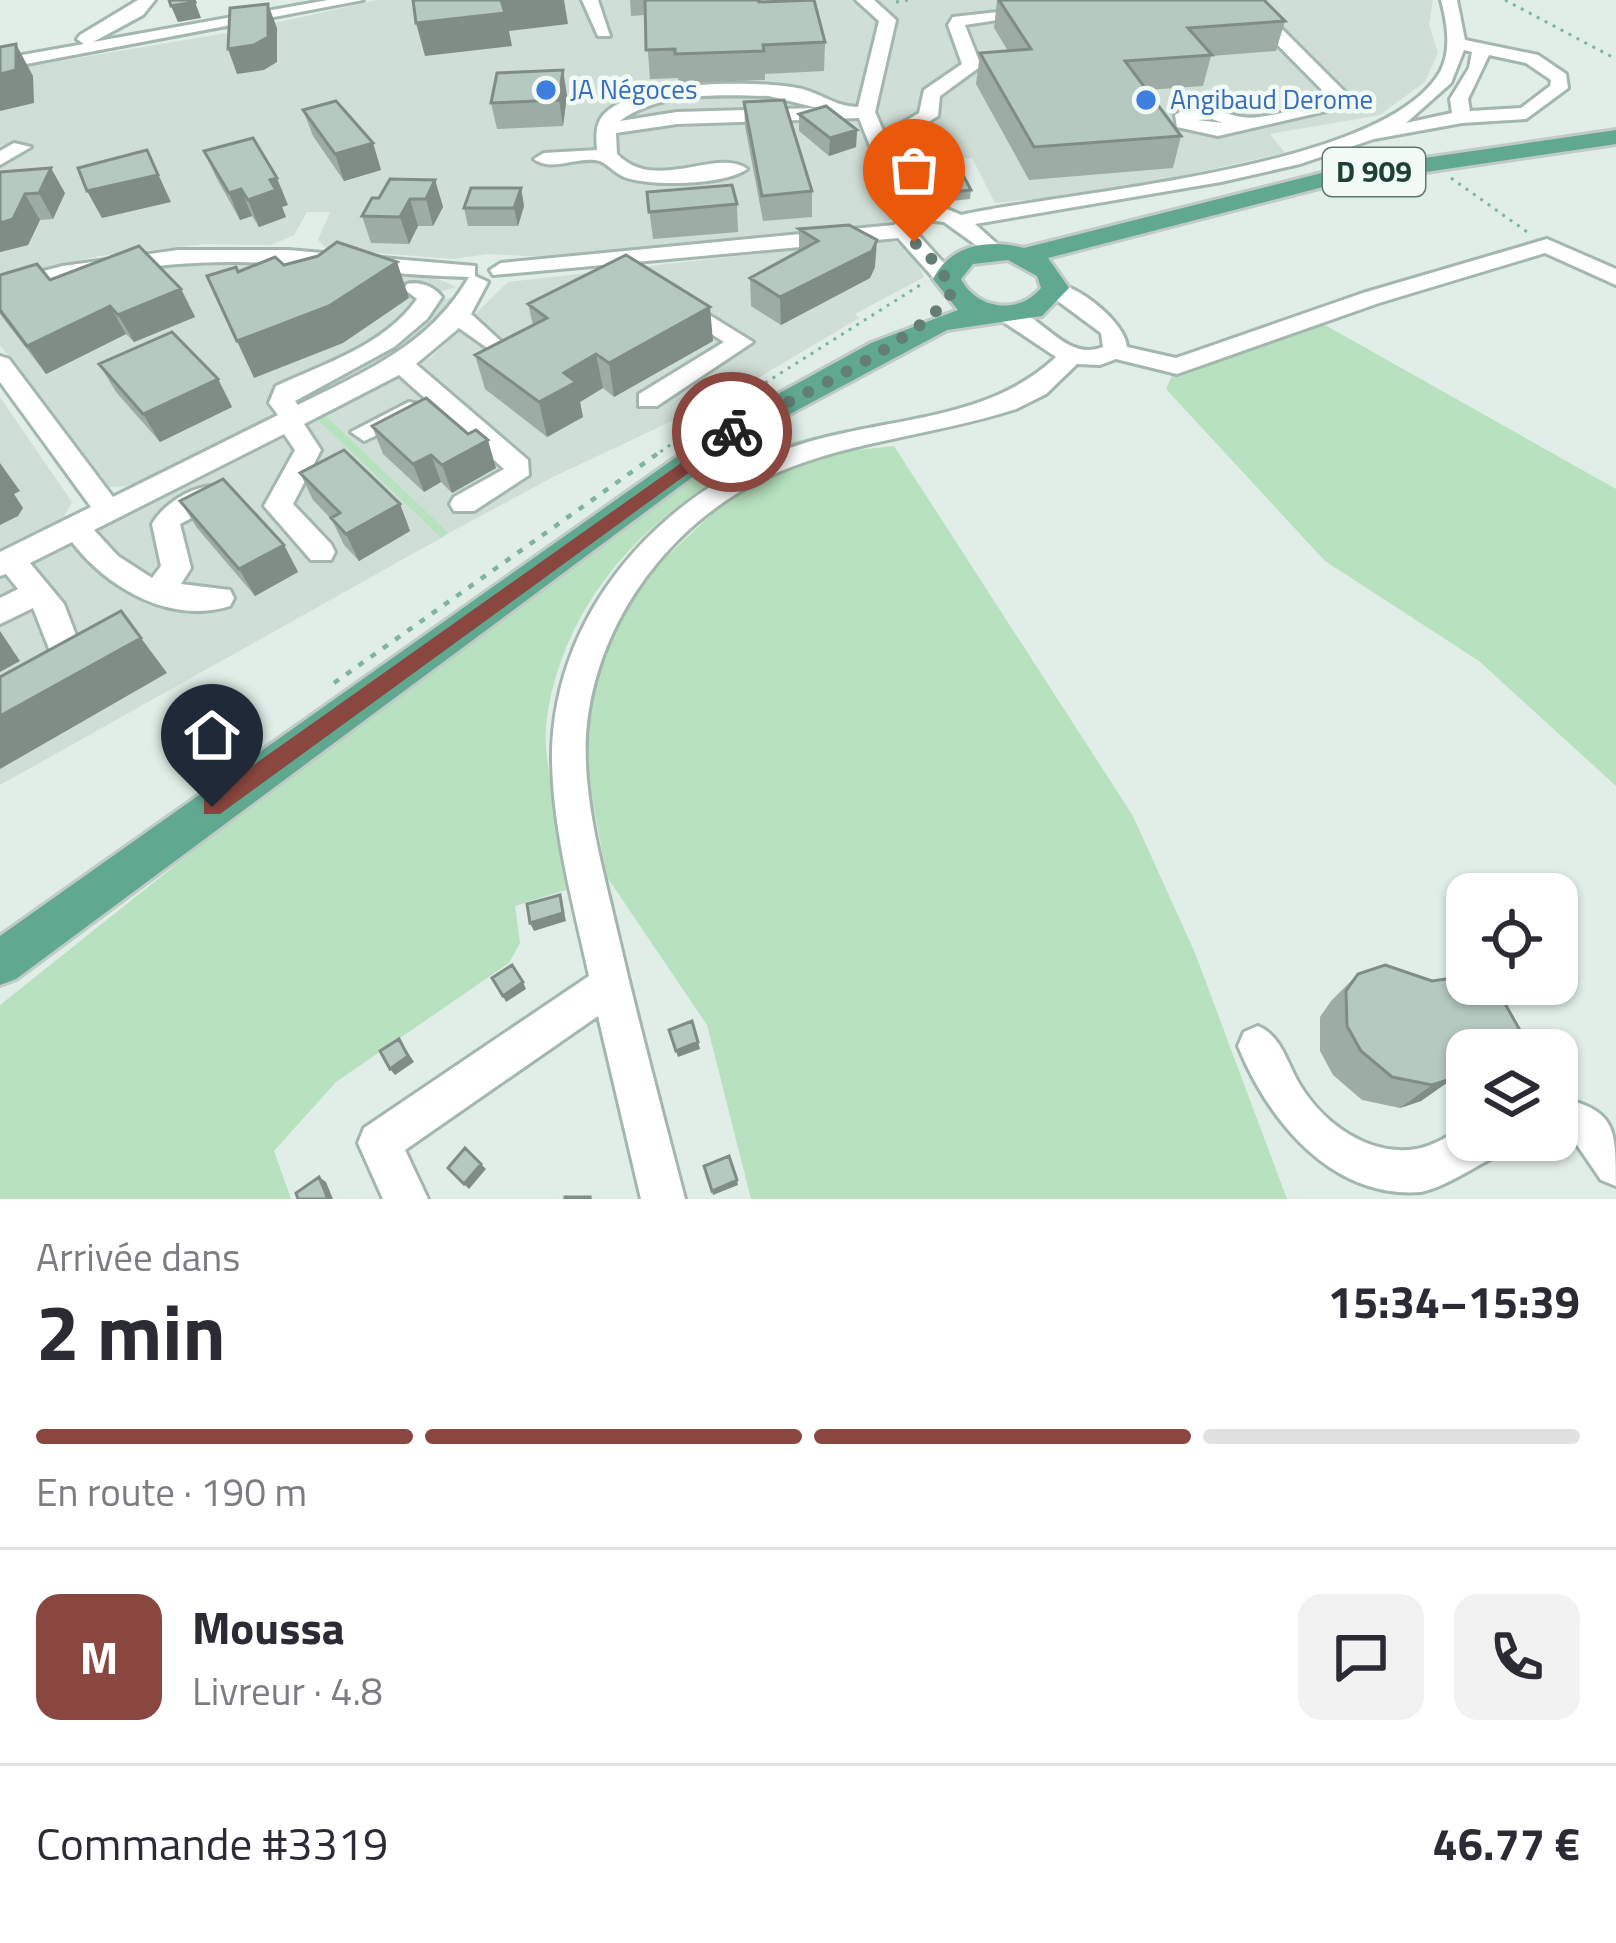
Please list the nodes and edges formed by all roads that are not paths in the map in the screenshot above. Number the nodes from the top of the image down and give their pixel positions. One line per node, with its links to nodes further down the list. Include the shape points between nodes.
1 (355, 0): 12 (street)
2 (590, 0): 9 (street)
3 (864, 0): 14 (street, via 888,20)
4 (1215, 0): 6 (street); 16 (street, via 1254,11 1340,97)
5 (1449, 0): 10 (street)
6 (1197, 1)
7 (148, 6): 12 (street)
8 (1057, 11): 21 (street, via 959,21 972,66 931,94 928,116 909,125 917,146)
9 (604, 32)
10 (1456, 43): 11 (street); 17 (street, via 1444,81 1426,100)
11 (1483, 48): 15 (street, via 1459,99); 15 (street, via 1550,68 1559,88 1526,113)
12 (71, 49): 13 (street)
13 (0, 64)
14 (866, 112): 20 (street, via 677,118 606,129); 21 (street)
15 (1462, 117): 17 (street, via 1394,135)
16 (1243, 124)
17 (1367, 133): 25 (street, via 1155,191)
18 (1616, 137): 27 (main road, D 909, via 1242,198)
19 (21, 147): 22 (street)
20 (607, 155): 23 (street); 24 (street, via 638,174 708,180)
21 (885, 157): 26 (street)
22 (0, 159)
23 (544, 159)
24 (737, 169)
25 (961, 221): 26 (street, via 940,212); 28 (street)
26 (911, 222): 30 (street); 34 (street)
27 (1136, 228): 29 (main road, D 909); 33 (main road, D 909)
28 (994, 251): 29 (main road); 34 (main road, via 956,262)
29 (1023, 256): 33 (main road)
30 (625, 260): 31 (street); 46 (street, via 630,277 741,342)
31 (482, 274): 35 (street, via 204,252 98,265); 38 (street)
32 (1616, 278): 41 (street, via 1547,246 1177,366)
33 (1054, 282): 37 (main road, via 1035,309); 41 (street, via 1110,329)
34 (949, 285): 37 (main road); 40 (main road, via 943,306)
35 (0, 289)
36 (415, 289): 47 (street, via 430,297 407,322 285,392)
37 (996, 313): 40 (main road, via 938,324); 42 (street)
38 (457, 315): 39 (street); 44 (street)
39 (493, 345)
40 (881, 349): 60 (main road, via 734,431)
41 (1114, 351): 42 (street, via 1098,359)
42 (1072, 356): 61 (street, via 1049,380 1008,401 851,439 749,474 647,554 598,619 568,746)
43 (0, 364): 51 (street)
44 (401, 364): 45 (street); 47 (street)
45 (436, 396): 48 (street); 50 (street, via 518,467)
46 (648, 400)
47 (293, 420): 51 (street); 53 (street, via 308,450 278,506)
48 (364, 432)
49 (214, 494): 55 (street, via 166,524 176,568)
50 (464, 504)
51 (109, 512): 52 (street)
52 (76, 527): 54 (street); 55 (street, via 108,570)
53 (321, 552)
54 (6, 562): 56 (street)
55 (158, 591): 57 (street)
56 (38, 592): 58 (street); 59 (street, via 66,651 58,667)
57 (219, 598)
58 (0, 612)
59 (0, 700)
60 (0, 963)
61 (610, 986): 66 (street, via 379,1143); 67 (street)
62 (1258, 1046): 64 (street, via 1287,1103 1316,1137 1366,1168 1420,1171)
63 (1578, 1122): 65 (street)
64 (1446, 1158)
65 (1616, 1166)
66 (406, 1199)
67 (663, 1199)

